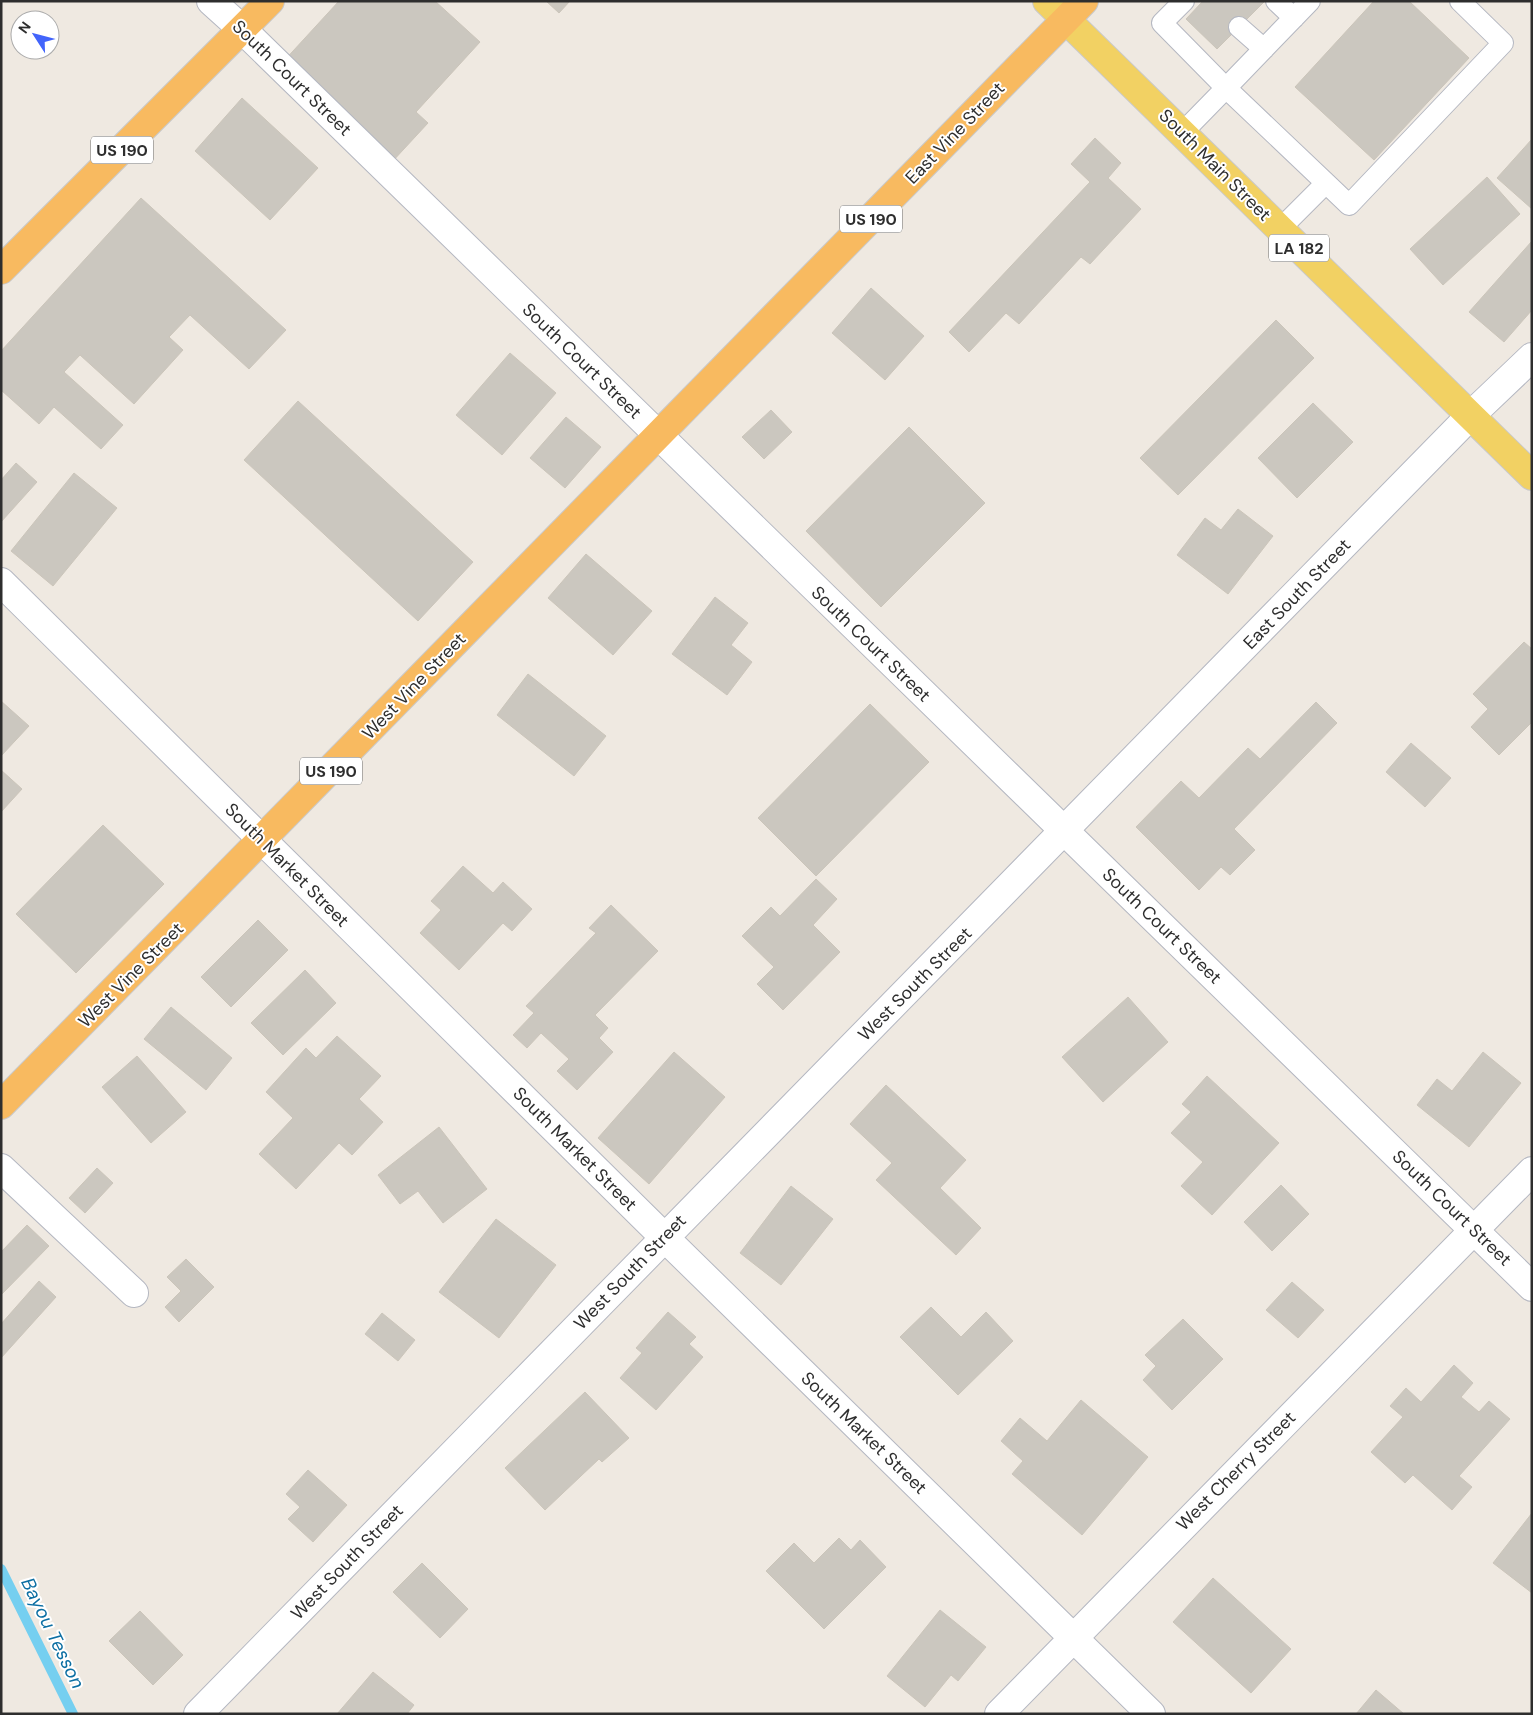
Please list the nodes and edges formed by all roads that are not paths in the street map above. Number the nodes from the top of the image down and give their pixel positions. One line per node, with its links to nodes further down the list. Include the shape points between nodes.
1 (211, 1): 10 (street, South Court Street)
2 (270, 1): 10 (highway, US 190)
3 (1184, 1): 12 (lane, via 1162,24)
4 (1276, 1): 8 (lane)
5 (1310, 1): 8 (lane)
6 (1460, 1): 14 (lane, via 1503,43 1350,205)
7 (1066, 7): 13 (main road, South Main Street / LA 182); 19 (highway, East Vine Street / US 190)
8 (1294, 18): 11 (lane)
9 (1239, 27): 11 (lane)
10 (242, 29): 16 (highway, US 190); 19 (street, South Court Street)
11 (1264, 49): 12 (lane)
12 (1226, 88): 13 (lane); 14 (lane)
13 (1182, 133): 15 (main road, South Main Street / LA 182)
14 (1326, 183): 15 (lane)
15 (1280, 229): 18 (main road, South Main Street / LA 182)
16 (1, 270)
17 (1532, 357): 18 (street, East South Street)
18 (1470, 416): 20 (main road, South Main Street / LA 182); 22 (street, East South Street)
19 (658, 436): 22 (street, South Court Street); 23 (highway, West Vine Street / US 190)
20 (1532, 476)
21 (1, 582): 23 (street, South Market Street)
22 (1064, 832): 27 (street, South Court Street); 28 (street, West South Street)
23 (263, 841): 24 (highway, West Vine Street / US 190); 28 (street, South Market Street)
24 (1, 1105)
25 (1, 1168): 30 (street)
26 (1532, 1172): 27 (street, West Cherry Street)
27 (1475, 1230): 29 (street, South Court Street); 31 (street, West Cherry Street)
28 (664, 1237): 31 (street, South Market Street); 32 (street, West South Street)
29 (1532, 1286)
30 (134, 1293)
31 (1073, 1637): 33 (street, West Cherry Street); 34 (street, South Market Street)
32 (198, 1714)
33 (999, 1714)
34 (1151, 1714)

